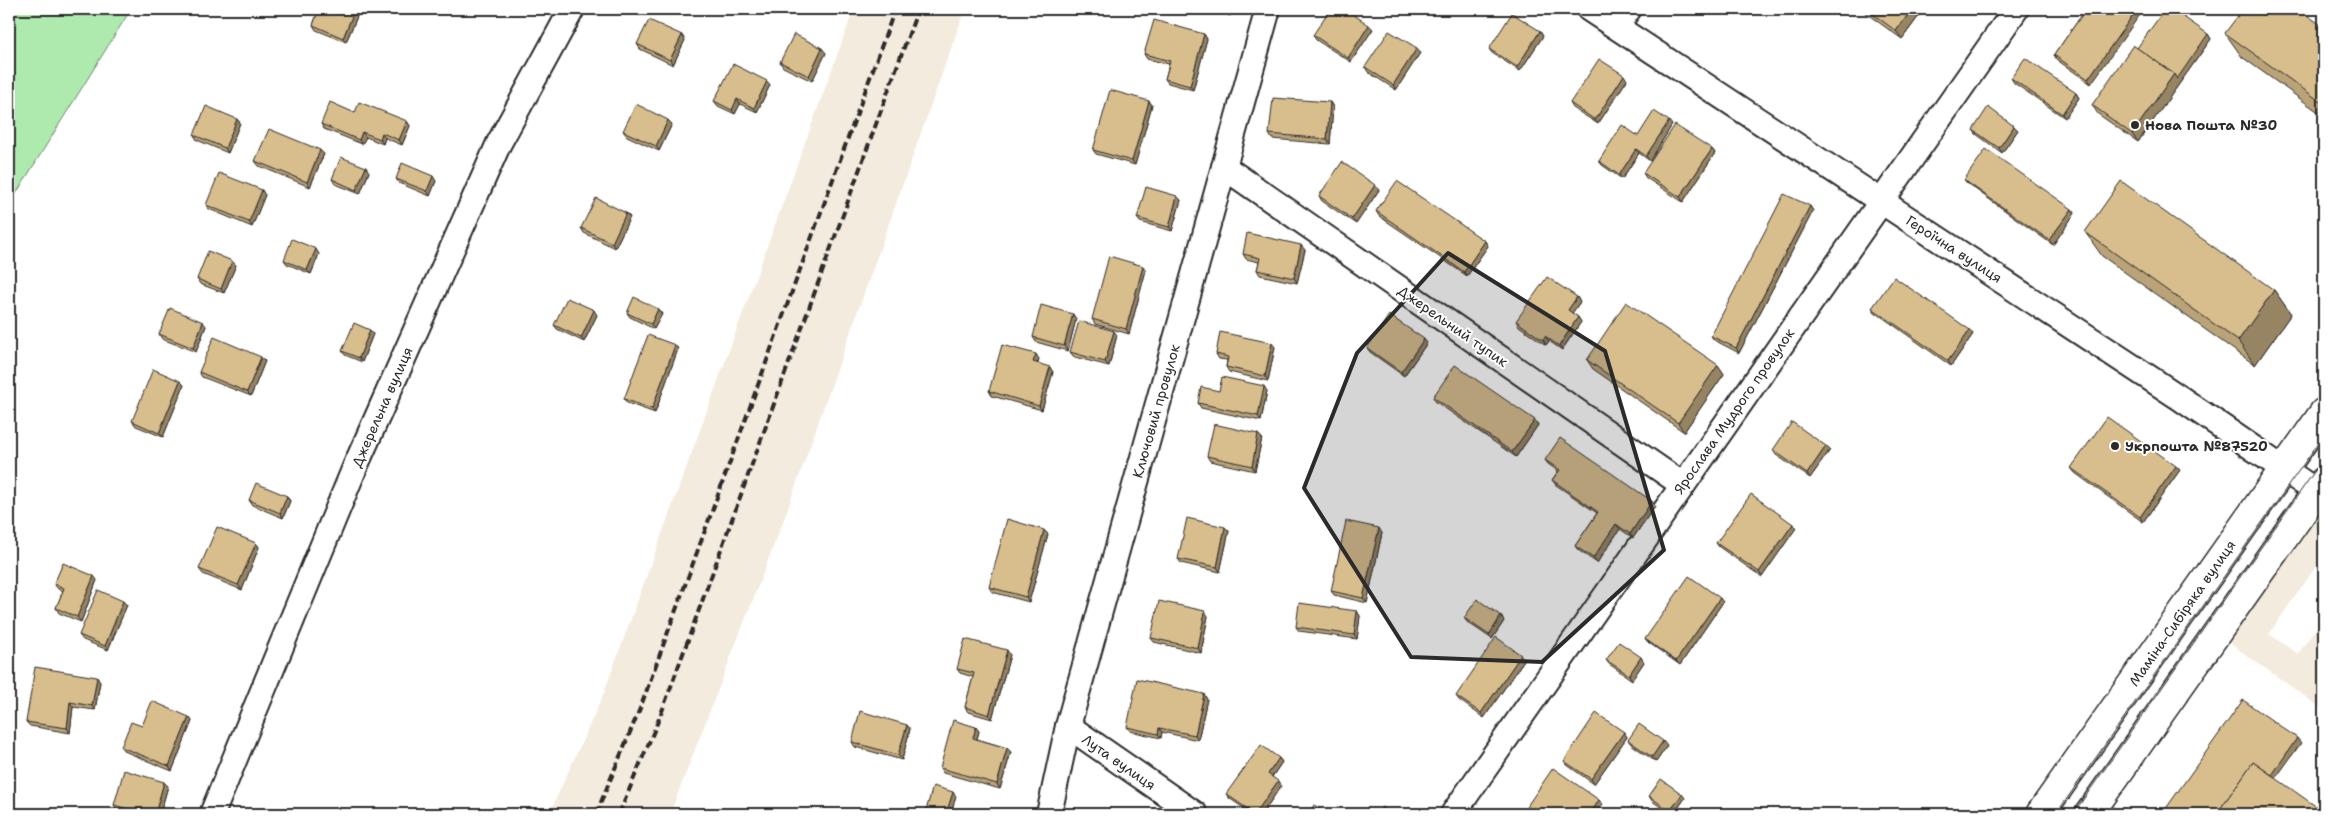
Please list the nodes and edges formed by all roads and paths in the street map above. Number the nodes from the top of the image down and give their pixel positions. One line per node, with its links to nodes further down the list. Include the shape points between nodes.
1 (572, 9): 13 (street, Джерельна вулиця, via 491,161 355,467)
2 (1268, 9): 6 (street, Ключовий провулок)
3 (1589, 9): 5 (street, Героїчна вулиця)
4 (2016, 9): 7 (street, Ярослава Мудрого провулок)
5 (1623, 18): 7 (street, Героїчна вулиця)
6 (1224, 167): 10 (street, Джерельний тупик); 12 (street, Ключовий провулок)
7 (1882, 201): 9 (street, Героїчна вулиця); 10 (street, Ярослава Мудрого провулок)
8 (2324, 412): 9 (main road, Маміна-Сибіряка вулиця)
9 (2284, 469): 11 (street, Героїчна вулиця); 17 (main road, Маміна-Сибіряка вулиця)
10 (1683, 485): 16 (street, Ярослава Мудрого провулок)
11 (2320, 487): 18 (main road)
12 (1068, 726): 14 (street, Ключовий провулок); 15 (street, Лута вулиця)
13 (212, 814)
14 (1049, 814)
15 (1195, 814)
16 (1453, 814)
17 (2040, 814)
18 (2089, 814)

